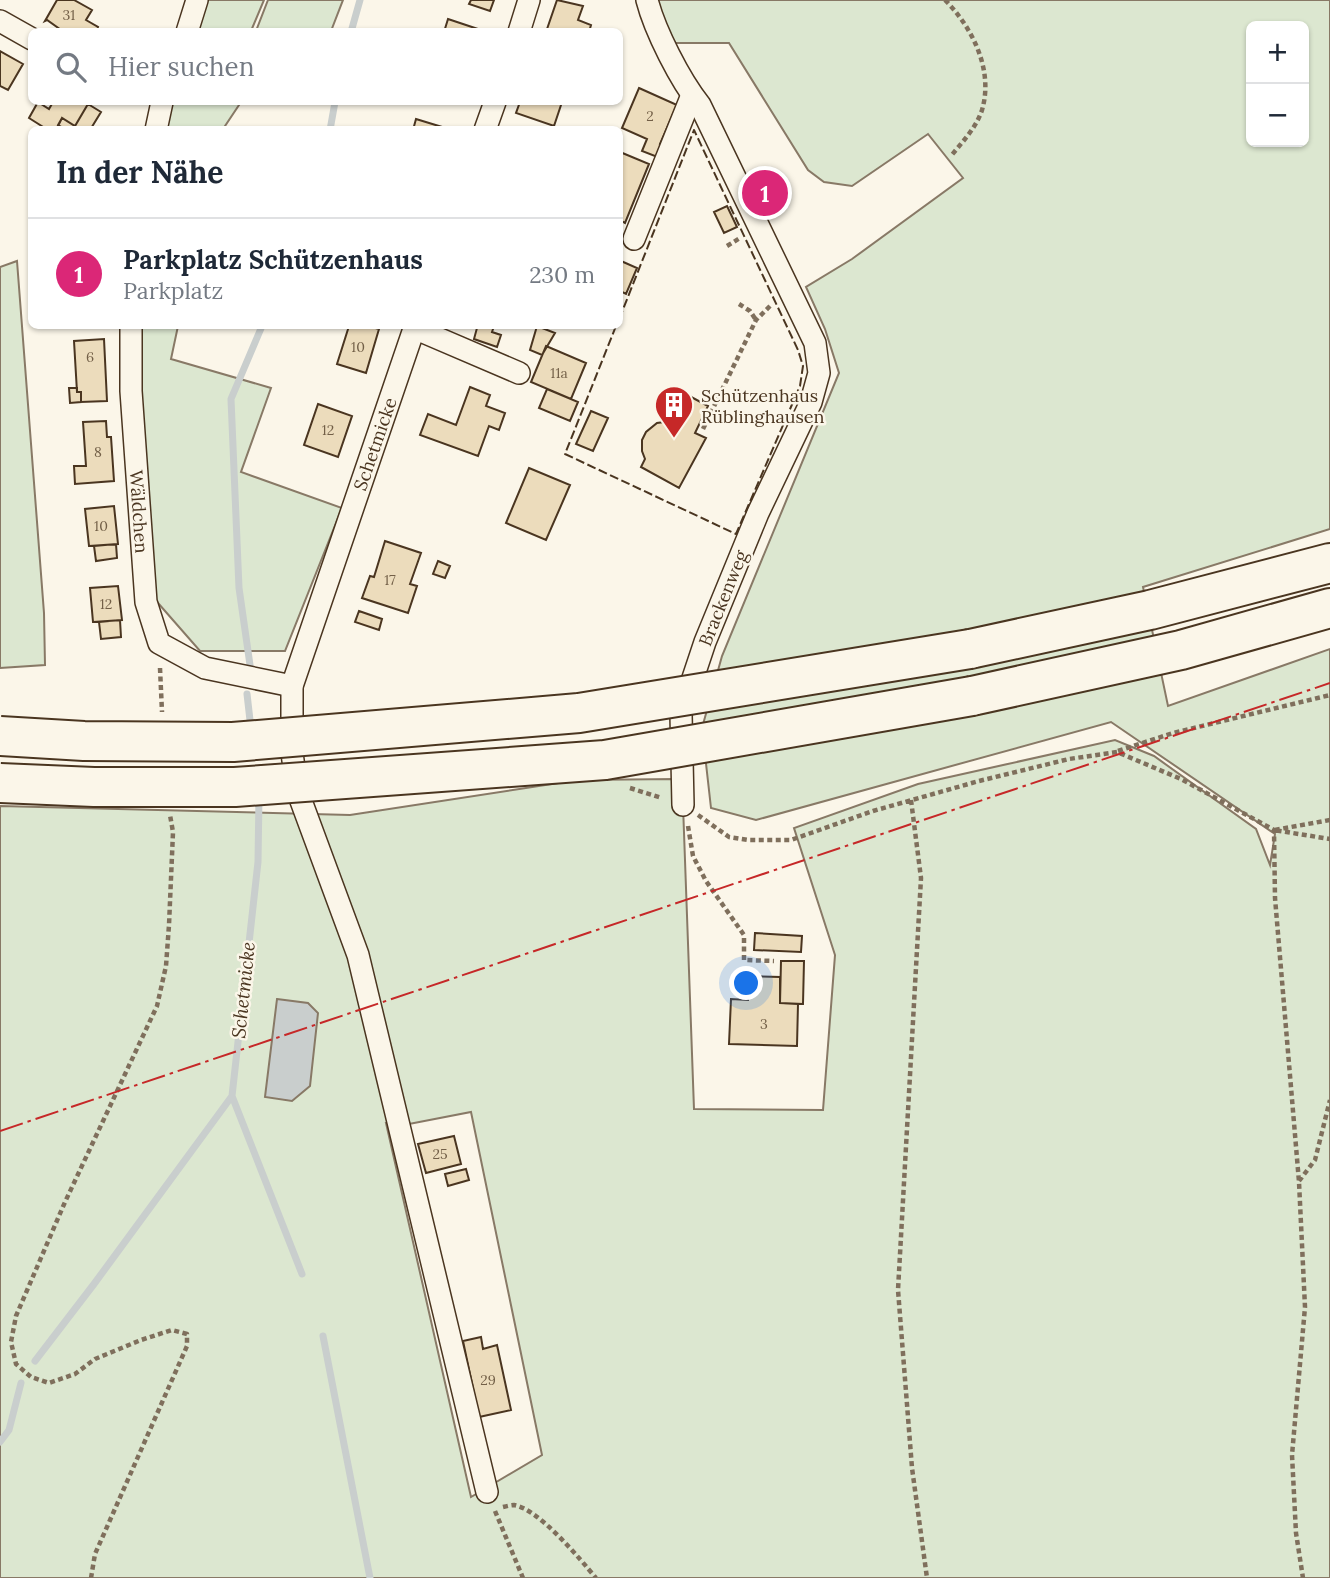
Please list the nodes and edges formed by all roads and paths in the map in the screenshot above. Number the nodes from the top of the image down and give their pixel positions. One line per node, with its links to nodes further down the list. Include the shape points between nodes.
1 (197, 0): 6 (street)
2 (529, 0): 7 (street)
3 (647, 0): 9 (street, Brackenweg)
4 (944, 0): 12 (path, via 978,45 985,87 974,129)
5 (0, 21): 8 (street)
6 (188, 28)
7 (520, 28)
8 (28, 37)
9 (692, 95): 13 (street); 14 (street, Brackenweg)
10 (494, 105): 11 (street)
11 (486, 126)
12 (951, 156)
13 (634, 239)
14 (792, 295): 16 (path, via 767,307); 32 (street, Brackenweg, via 815,343 819,373 811,402 758,513 705,642 681,714)
15 (739, 304): 16 (path)
16 (755, 320): 21 (path)
17 (131, 329): 24 (street, Wäldchen, via 146,601)
18 (413, 329): 25 (street, Schetmicke)
19 (419, 329): 20 (street, Schetmicke)
20 (519, 373)
21 (703, 429)
22 (1330, 562): 28 (highway, bridge, via 1150,610 970,649 579,713 233,741)
23 (1330, 608): 30 (highway, bridge, via 1181,650 972,696 605,760 235,787)
24 (159, 643): 25 (street, via 205,668); 27 (path)
25 (292, 686): 40 (street, Schetmicke, via 292,753 298,790 358,955)
26 (1330, 695): 29 (path, via 1173,733)
27 (162, 715)
28 (0, 736)
29 (1117, 752): 31 (path, via 1069,759); 35 (path, via 1181,779)
30 (0, 783)
31 (911, 800): 32 (path, via 791,840 729,837); 44 (path, via 921,878 898,1290 912,1468)
32 (683, 805): 37 (path, via 693,856 744,934 744,960)
33 (170, 809): 41 (path, via 168,939 157,1006 65,1202 16,1317 11,1342 16,1364 30,1377 49,1383 141,1340 172,1330 187,1334 187,1346 95,1554)
34 (1330, 820): 35 (path)
35 (1274, 830): 36 (path); 39 (path, via 1275,898)
36 (1330, 839)
37 (774, 961)
38 (1330, 1100): 39 (path, via 1315,1160)
39 (1299, 1182): 45 (path, via 1305,1307 1292,1455)
40 (487, 1492)
41 (91, 1578)
42 (523, 1578): 43 (path, via 494,1508 514,1505 527,1511 558,1535)
43 (596, 1578)
44 (927, 1578)
45 (1303, 1578)

